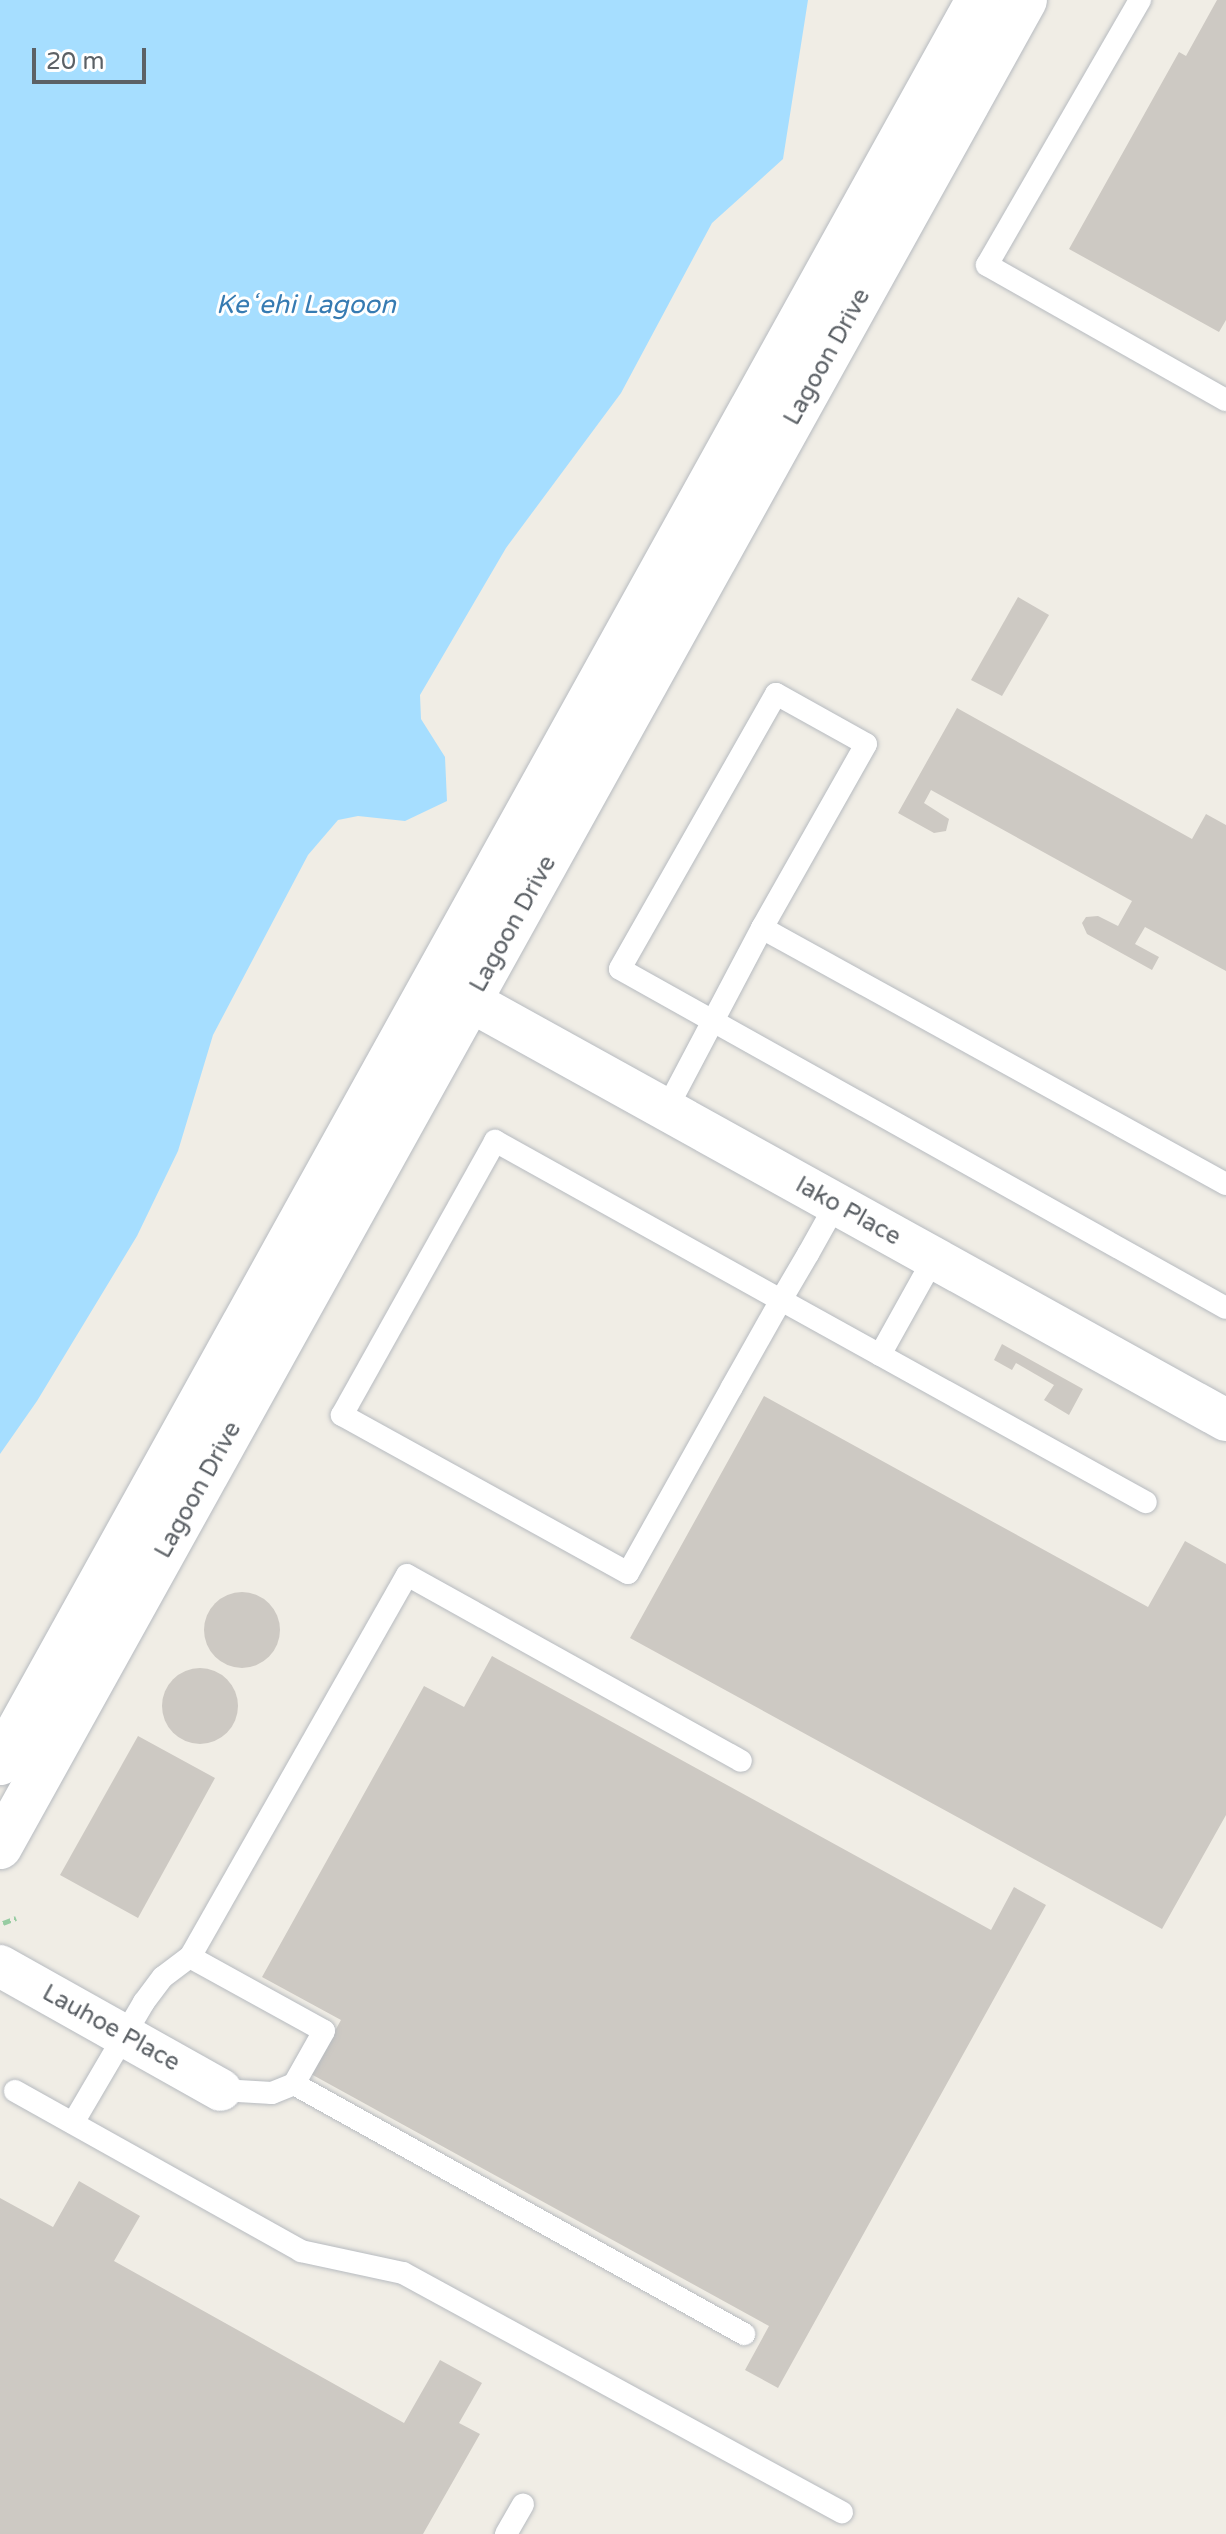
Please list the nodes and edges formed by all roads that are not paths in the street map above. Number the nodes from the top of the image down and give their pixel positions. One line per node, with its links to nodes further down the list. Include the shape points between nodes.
1 (978, 0): 6 (street, Lagoon Drive)
2 (1025, 0): 6 (street, Lagoon Drive)
3 (1140, 0): 4 (lane, via 987,265)
4 (1226, 400)
5 (762, 928): 7 (lane); 7 (lane, via 866,744 776,694 620,969); 9 (lane)
6 (451, 991): 8 (street, Iako Place); 18 (street, Lagoon Drive); 19 (street, Lagoon Drive)
7 (715, 1022): 8 (lane); 13 (lane)
8 (666, 1110): 10 (street, Iako Place)
9 (1226, 1184)
10 (836, 1204): 11 (street, Iako Place); 12 (lane)
11 (934, 1258): 14 (lane); 15 (street, Iako Place)
12 (781, 1300): 12 (lane, via 495,1141 342,1415 628,1573); 14 (lane)
13 (1226, 1308)
14 (880, 1355): 16 (lane)
15 (1226, 1420)
16 (1146, 1502)
17 (741, 1761): 20 (lane, via 407,1575)
18 (0, 1763)
19 (0, 1847)
20 (190, 1957): 22 (lane, via 163,1977); 23 (lane, via 324,2031)
21 (0, 1966): 22 (street, Lauhoe Place)
22 (124, 2035): 24 (street, Lauhoe Place); 26 (lane)
23 (294, 2084): 24 (lane, via 272,2093); 27 (lane)
24 (221, 2090)
25 (15, 2091): 26 (lane)
26 (73, 2123): 29 (lane, via 301,2251 403,2273)
27 (744, 2334)
28 (523, 2504): 30 (lane)
29 (842, 2512)
30 (506, 2534)

